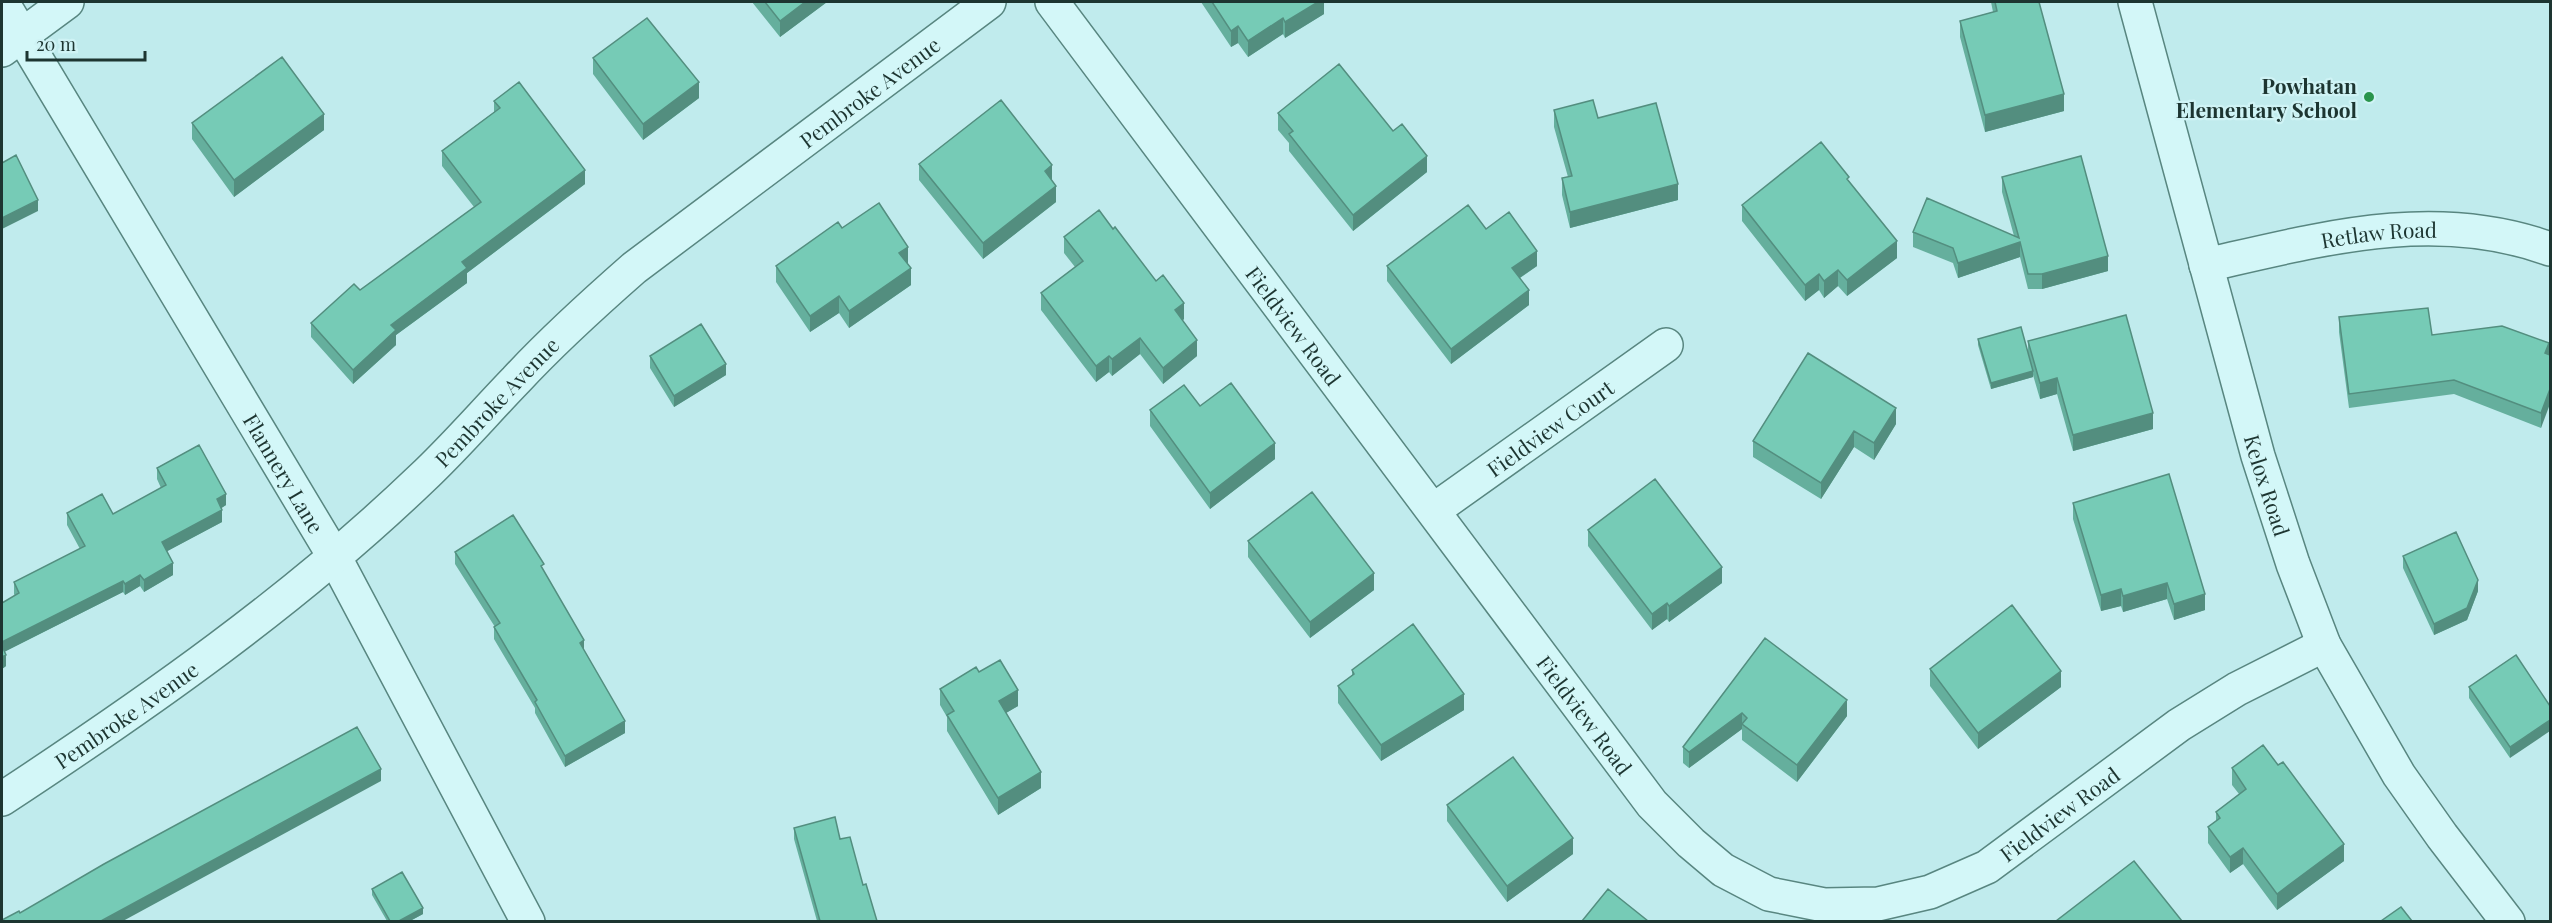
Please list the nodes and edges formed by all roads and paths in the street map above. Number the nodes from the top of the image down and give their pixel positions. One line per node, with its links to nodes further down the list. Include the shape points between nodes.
1 (2, 2): 6 (street, Flannery Lane)
2 (67, 2): 6 (street)
3 (989, 2): 11 (street, Pembroke Avenue, via 634,268 566,330 423,478)
4 (1052, 2): 10 (street, Fieldview Road)
5 (2135, 2): 8 (street, Kelox Road)
6 (11, 42): 11 (street, Flannery Lane)
7 (2550, 249): 8 (street, Retlaw Road, via 2464,229 2400,228 2332,237)
8 (2206, 265): 12 (street, Kelox Road, via 2258,456)
9 (1666, 345): 10 (street, Fieldview Court)
10 (1434, 510): 12 (street, Fieldview Road, via 1652,804 1723,870 1769,894 1824,905 1878,904 1930,892 1987,867 2179,725 2237,689)
11 (334, 556): 13 (street, Pembroke Avenue, via 161,691); 14 (street, Flannery Lane)
12 (2324, 645): 15 (street, Kelox Road, via 2399,775)
13 (2, 799)
14 (528, 921)
15 (2508, 921)

